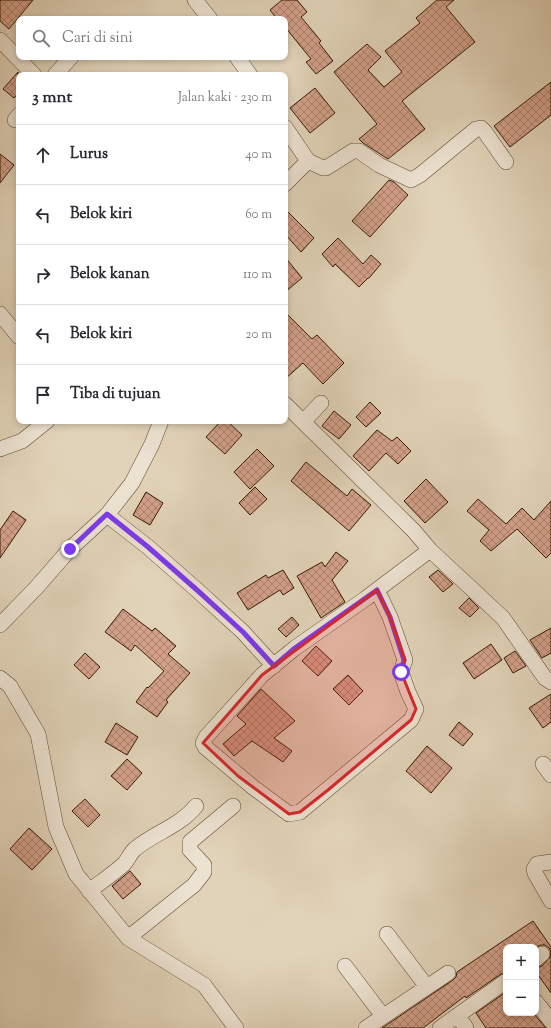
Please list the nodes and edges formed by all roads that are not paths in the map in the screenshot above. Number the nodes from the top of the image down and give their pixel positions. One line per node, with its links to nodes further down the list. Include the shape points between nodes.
1 (195, 0): 2 (street)
2 (208, 16)
3 (0, 40): 4 (street)
4 (16, 56)
5 (19, 60): 8 (street)
6 (68, 60): 9 (street)
7 (239, 60): 10 (street)
8 (31, 72)
9 (58, 72)
10 (248, 72)
11 (288, 131): 12 (street)
12 (308, 161): 13 (street, via 326,168 353,151 358,151 379,165 411,180 476,129 481,128); 14 (street)
13 (506, 162)
14 (288, 181)
15 (0, 314): 16 (street)
16 (16, 333)
17 (321, 403): 19 (street)
18 (288, 407): 19 (street)
19 (304, 422): 24 (street)
20 (43, 424): 22 (street, via 22,441)
21 (160, 424): 23 (street, via 132,483)
22 (0, 449)
23 (107, 514): 26 (street, via 70,549); 27 (street, via 215,606)
24 (430, 550): 25 (street); 29 (street, via 503,618 545,678)
25 (377, 590): 27 (street, via 295,648); 27 (street, via 390,617 402,653 404,660 401,672 416,709 411,720 328,790 300,812 289,814 238,776 203,743 262,675)
26 (0, 625)
27 (274, 666)
28 (0, 678): 33 (street, via 10,686 38,734 56,827 76,874)
29 (551, 682)
30 (196, 806): 33 (street, via 134,850 126,862)
31 (233, 806): 36 (street, via 190,842 190,850 204,865 204,872 194,885)
32 (551, 862): 34 (street, via 536,864 534,869)
33 (89, 891): 36 (street)
34 (551, 901)
35 (387, 934): 40 (street)
36 (128, 938): 45 (street, via 204,984)
37 (345, 966): 42 (street)
38 (448, 973): 40 (street)
39 (503, 984): 44 (street)
40 (428, 987): 42 (street)
41 (539, 1006): 43 (street)
42 (383, 1016): 46 (street)
43 (551, 1021)
44 (462, 1022): 47 (street)
45 (236, 1028)
46 (366, 1028)
47 (440, 1028)

